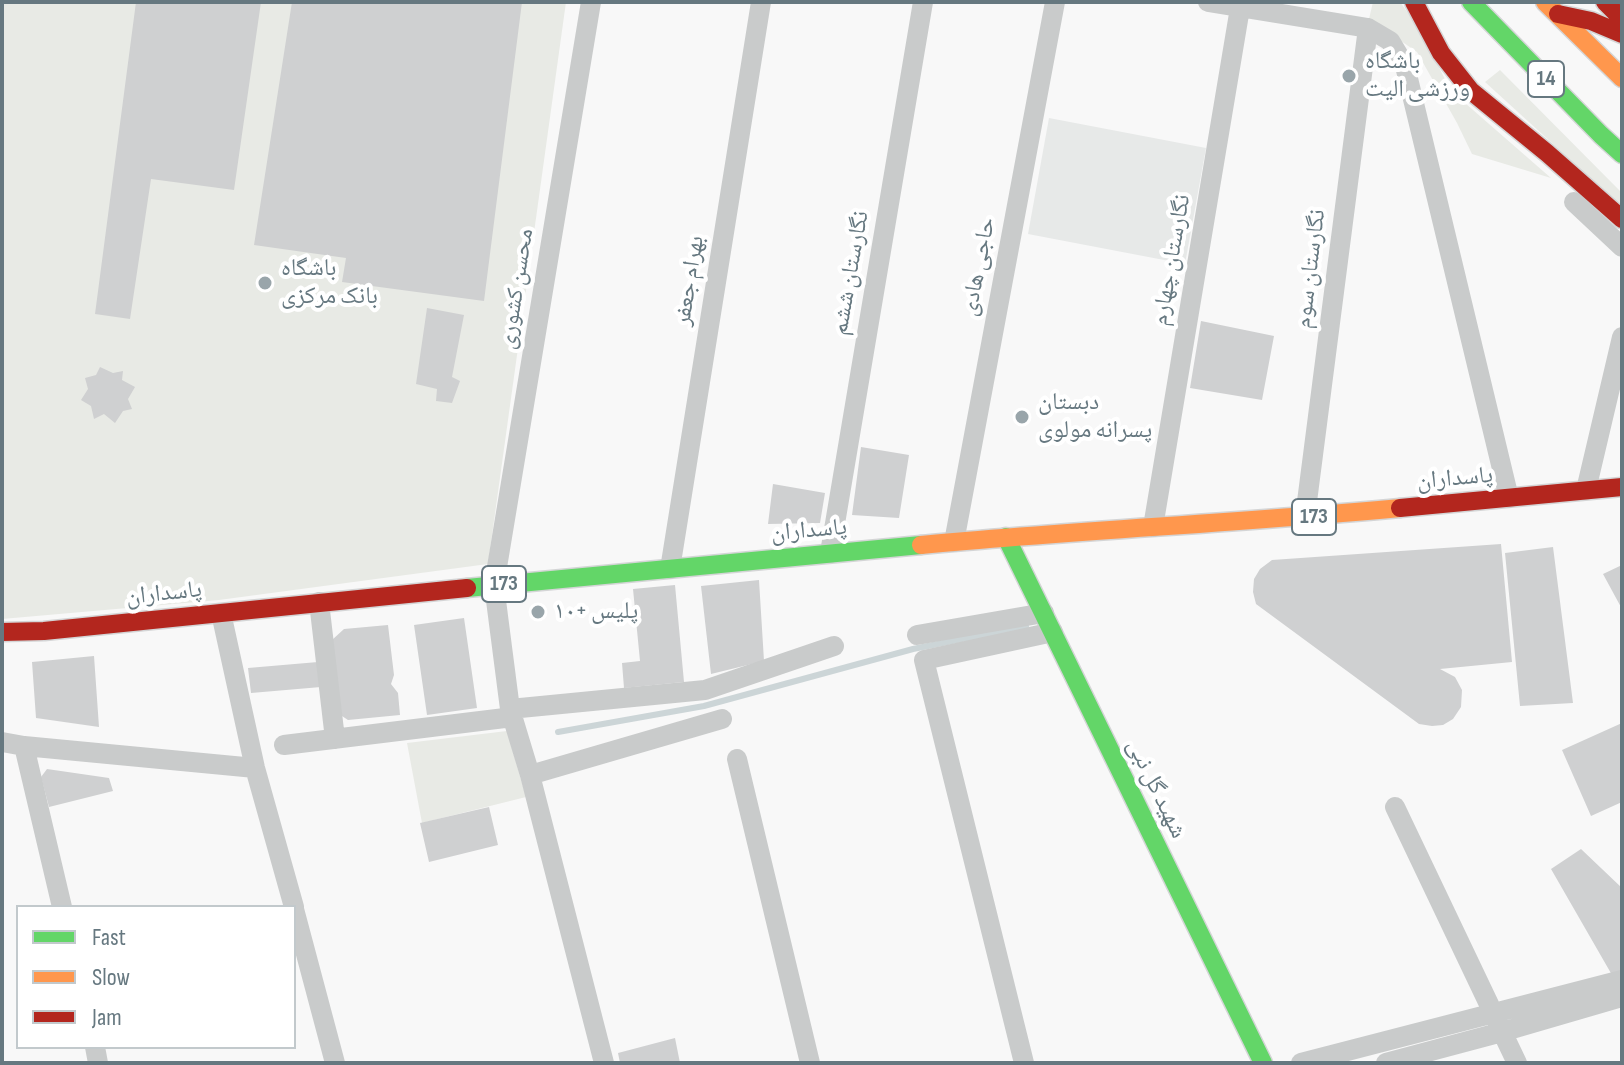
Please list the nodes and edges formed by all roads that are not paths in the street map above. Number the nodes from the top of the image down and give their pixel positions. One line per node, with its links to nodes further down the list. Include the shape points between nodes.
1 (591, 2): 29 (street, محسن کشوری)
2 (761, 2): 28 (street, بهرام جعفر)
3 (923, 2): 27 (street, نگارستان ششم)
4 (1055, 2): 26 (street, حاجی هادی)
5 (1208, 2): 9 (street)
6 (1414, 2): 17 (main road, via 1441,53 1471,91)
7 (1471, 2): 15 (main road, 14)
8 (1605, 2): 11 (main road)
9 (1241, 5): 12 (street); 24 (street, نگارستان چهارم)
10 (1552, 8): 13 (main road); 14 (main road, 14)
11 (1622, 19)
12 (1368, 28): 22 (street, via 1390,41 1405,66); 23 (street, نگارستان سوم)
13 (1622, 34)
14 (1622, 78)
15 (1622, 154)
16 (1574, 202): 18 (street)
17 (1622, 219)
18 (1622, 247)
19 (1622, 337): 21 (street)
20 (1622, 487): 21 (main road, پاسداران / 173)
21 (1586, 490): 22 (main road, پاسداران / 173)
22 (1509, 498): 23 (main road, پاسداران / 173)
23 (1305, 517): 24 (main road, پاسداران / 173)
24 (1153, 527): 25 (main road, پاسداران / 173)
25 (1006, 537): 26 (main road, پاسداران / 173); 32 (main road, شهید گل نبی)
26 (954, 542): 27 (main road, پاسداران / 173)
27 (830, 553): 28 (main road, پاسداران / 173)
28 (670, 569): 29 (main road, پاسداران / 173)
29 (494, 585): 30 (main road, پاسداران / 173); 37 (street, محسن کشوری)
30 (319, 602): 31 (main road, پاسداران / 173); 39 (street)
31 (221, 613): 33 (main road, پاسداران / 173); 44 (street)
32 (1044, 613): 34 (main road, شهید گل نبی); 35 (street)
33 (2, 632)
34 (1053, 632): 56 (street, via 924,660); 57 (main road, شهید گل نبی)
35 (917, 635)
36 (834, 646): 37 (street, via 705,690)
37 (512, 713): 39 (street); 45 (street, محسن کشوری)
38 (722, 719): 45 (street)
39 (335, 739): 41 (street)
40 (2, 742): 42 (street)
41 (284, 745)
42 (24, 746): 44 (street); 47 (street)
43 (737, 759): 55 (street)
44 (255, 768): 48 (street)
45 (530, 775): 54 (street, محسن کشوری)
46 (1395, 807): 52 (street)
47 (62, 905)
48 (293, 905)
49 (296, 916): 53 (street)
50 (1622, 980): 52 (street)
51 (1622, 997): 52 (street)
52 (1498, 1023): 58 (street); 59 (street); 60 (street)
53 (335, 1063)
54 (604, 1063)
55 (810, 1063)
56 (1024, 1063)
57 (1263, 1063)
58 (1301, 1063)
59 (1386, 1063)
60 (1517, 1063)

